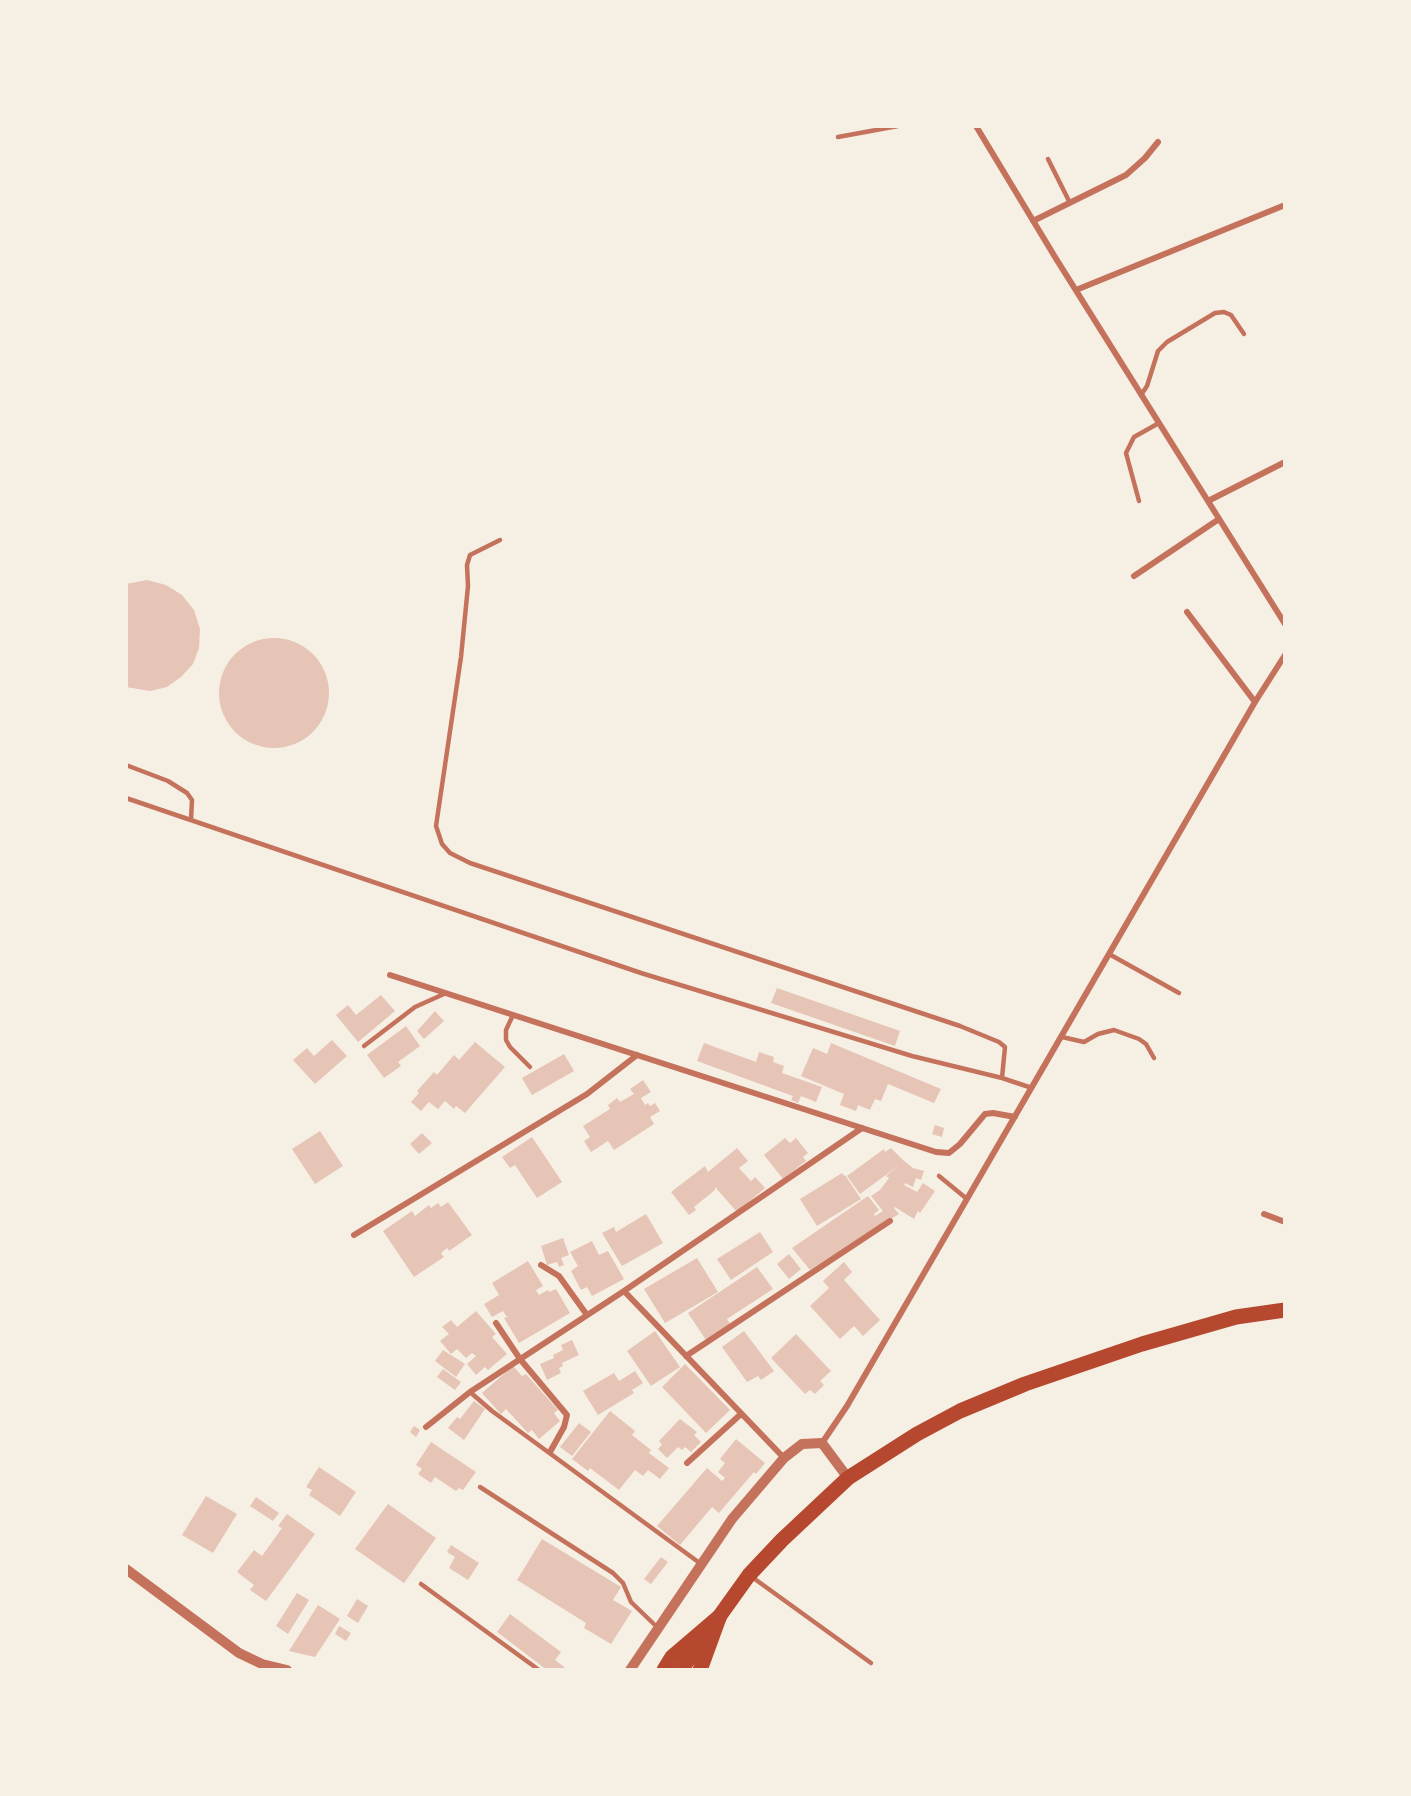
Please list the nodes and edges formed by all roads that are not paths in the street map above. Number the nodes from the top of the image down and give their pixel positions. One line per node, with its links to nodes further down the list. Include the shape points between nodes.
1 (898, 126): 3 (lane)
2 (976, 126): 8 (street)
3 (838, 137)
4 (1158, 142): 6 (street, via 1125,175)
5 (1048, 159): 6 (lane)
6 (1070, 202): 8 (street)
7 (1285, 205): 9 (street)
8 (1033, 221): 9 (street)
9 (1076, 290): 11 (street)
10 (1244, 334): 11 (lane, via 1231,315 1215,313 1158,351)
11 (1141, 395): 12 (street)
12 (1159, 423): 14 (lane, via 1134,437 1126,453); 15 (street)
13 (1285, 462): 15 (street)
14 (1139, 501)
15 (1208, 501): 16 (street)
16 (1219, 519): 18 (street); 20 (street)
17 (500, 540): 36 (lane, via 470,555 467,565 460,657 436,826 450,853 470,863 970,1030 1005,1047)
18 (1134, 576)
19 (1187, 612): 22 (street)
20 (1285, 624)
21 (1285, 655): 22 (street)
22 (1256, 702): 26 (street)
23 (126, 765): 25 (lane, via 187,793 192,800)
24 (126, 798): 25 (lane)
25 (191, 820): 36 (lane, via 641,973 912,1056)
26 (1109, 954): 29 (lane); 31 (street)
27 (390, 975): 28 (street)
28 (446, 993): 30 (street); 32 (lane, via 414,1007)
29 (1179, 993)
30 (513, 1015): 33 (street); 35 (lane, via 506,1040)
31 (1062, 1037): 34 (lane, via 1084,1042 1114,1030 1139,1039); 37 (street)
32 (364, 1046)
33 (637, 1055): 39 (street); 45 (street, via 587,1094)
34 (1154, 1058)
35 (530, 1067)
36 (1002, 1078): 37 (lane)
37 (1032, 1088): 38 (street)
38 (1015, 1117): 39 (street, via 985,1114 949,1153); 41 (street)
39 (862, 1128): 47 (street)
40 (939, 1176): 41 (lane)
41 (967, 1199): 56 (street, via 847,1407)
42 (1264, 1214): 44 (street)
43 (890, 1221): 51 (street)
44 (1285, 1222)
45 (354, 1234)
46 (541, 1265): 49 (street, via 559,1276)
47 (624, 1291): 49 (street); 51 (street)
48 (1285, 1310): 60 (main road, via 1236,1317 1025,1384 960,1410)
49 (587, 1315): 52 (street)
50 (496, 1323): 52 (street)
51 (686, 1356): 54 (street)
52 (520, 1359): 53 (street); 57 (street, via 567,1415)
53 (470, 1392): 55 (street); 57 (lane)
54 (741, 1414): 58 (street); 59 (street)
55 (426, 1427)
56 (822, 1443): 58 (street, via 802,1444); 60 (street)
57 (550, 1452): 62 (lane)
58 (784, 1458): 62 (street, via 732,1519)
59 (687, 1463)
60 (848, 1478): 64 (main road)
61 (480, 1487): 67 (lane, via 613,1574 623,1583 631,1602)
62 (701, 1564): 67 (street)
63 (126, 1569): 69 (street, via 239,1653)
64 (749, 1575): 66 (main road); 68 (lane)
65 (421, 1584): 70 (lane)
66 (720, 1616): 72 (main road, via 672,1658); 73 (main road); 74 (main road); 75 (main road)
67 (658, 1628): 71 (street)
68 (872, 1663)
69 (287, 1670)
70 (539, 1670)
71 (630, 1670)
72 (664, 1670)
73 (681, 1670)
74 (690, 1670)
75 (700, 1670)

